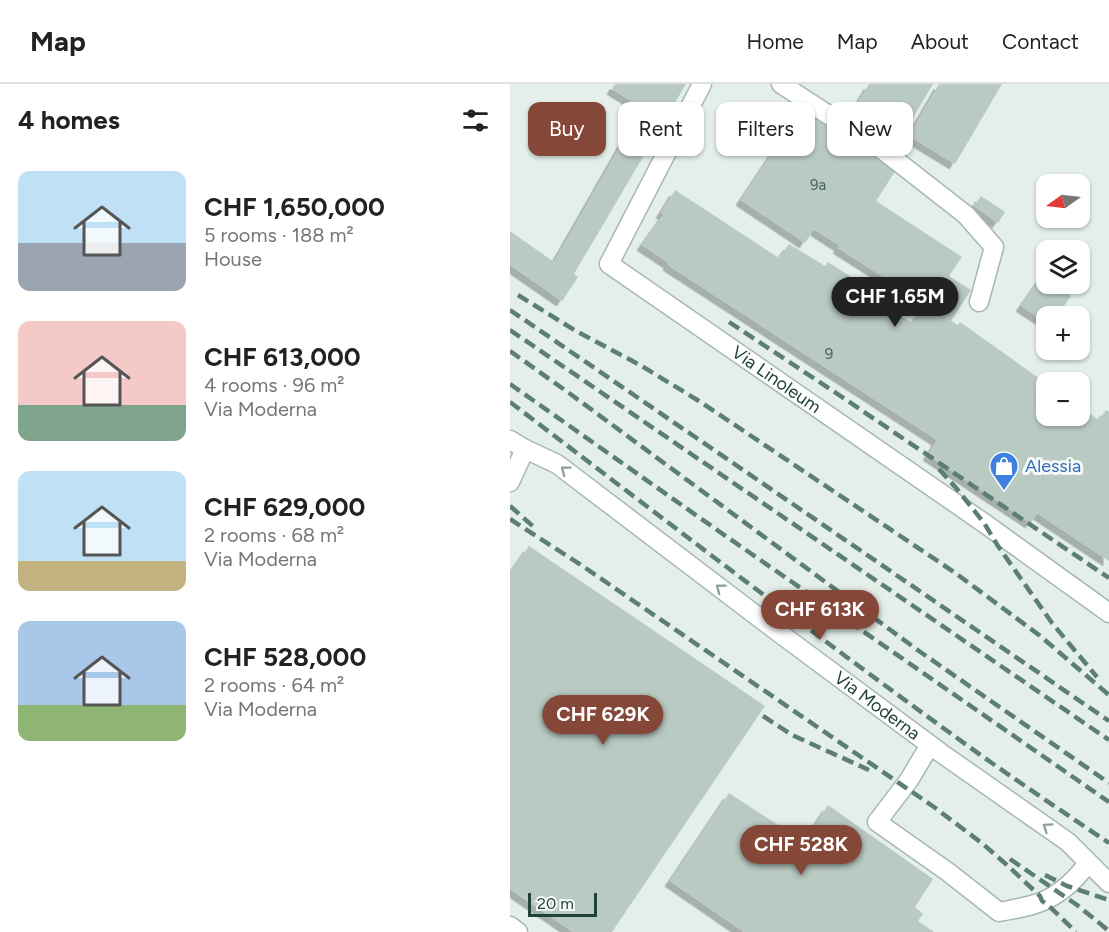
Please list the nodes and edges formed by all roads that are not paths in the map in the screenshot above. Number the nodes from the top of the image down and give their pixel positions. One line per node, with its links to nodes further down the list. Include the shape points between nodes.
1 (702, 84): 6 (street, Via Linoleum, via 609,264)
2 (781, 84): 3 (street, via 884,152 966,215 994,247)
3 (979, 302)
4 (518, 444): 5 (street); 7 (street, Via Moderna, one-way to 4, via 556,464)
5 (510, 482)
6 (1109, 613)
7 (930, 745): 8 (street, Via Moderna, one-way to 7, via 1068,842); 8 (street, via 877,822 999,912 1035,905 1059,892)
8 (1088, 863): 9 (street, Via Moderna)
9 (1109, 883)
10 (510, 926): 11 (street)
11 (518, 932)

